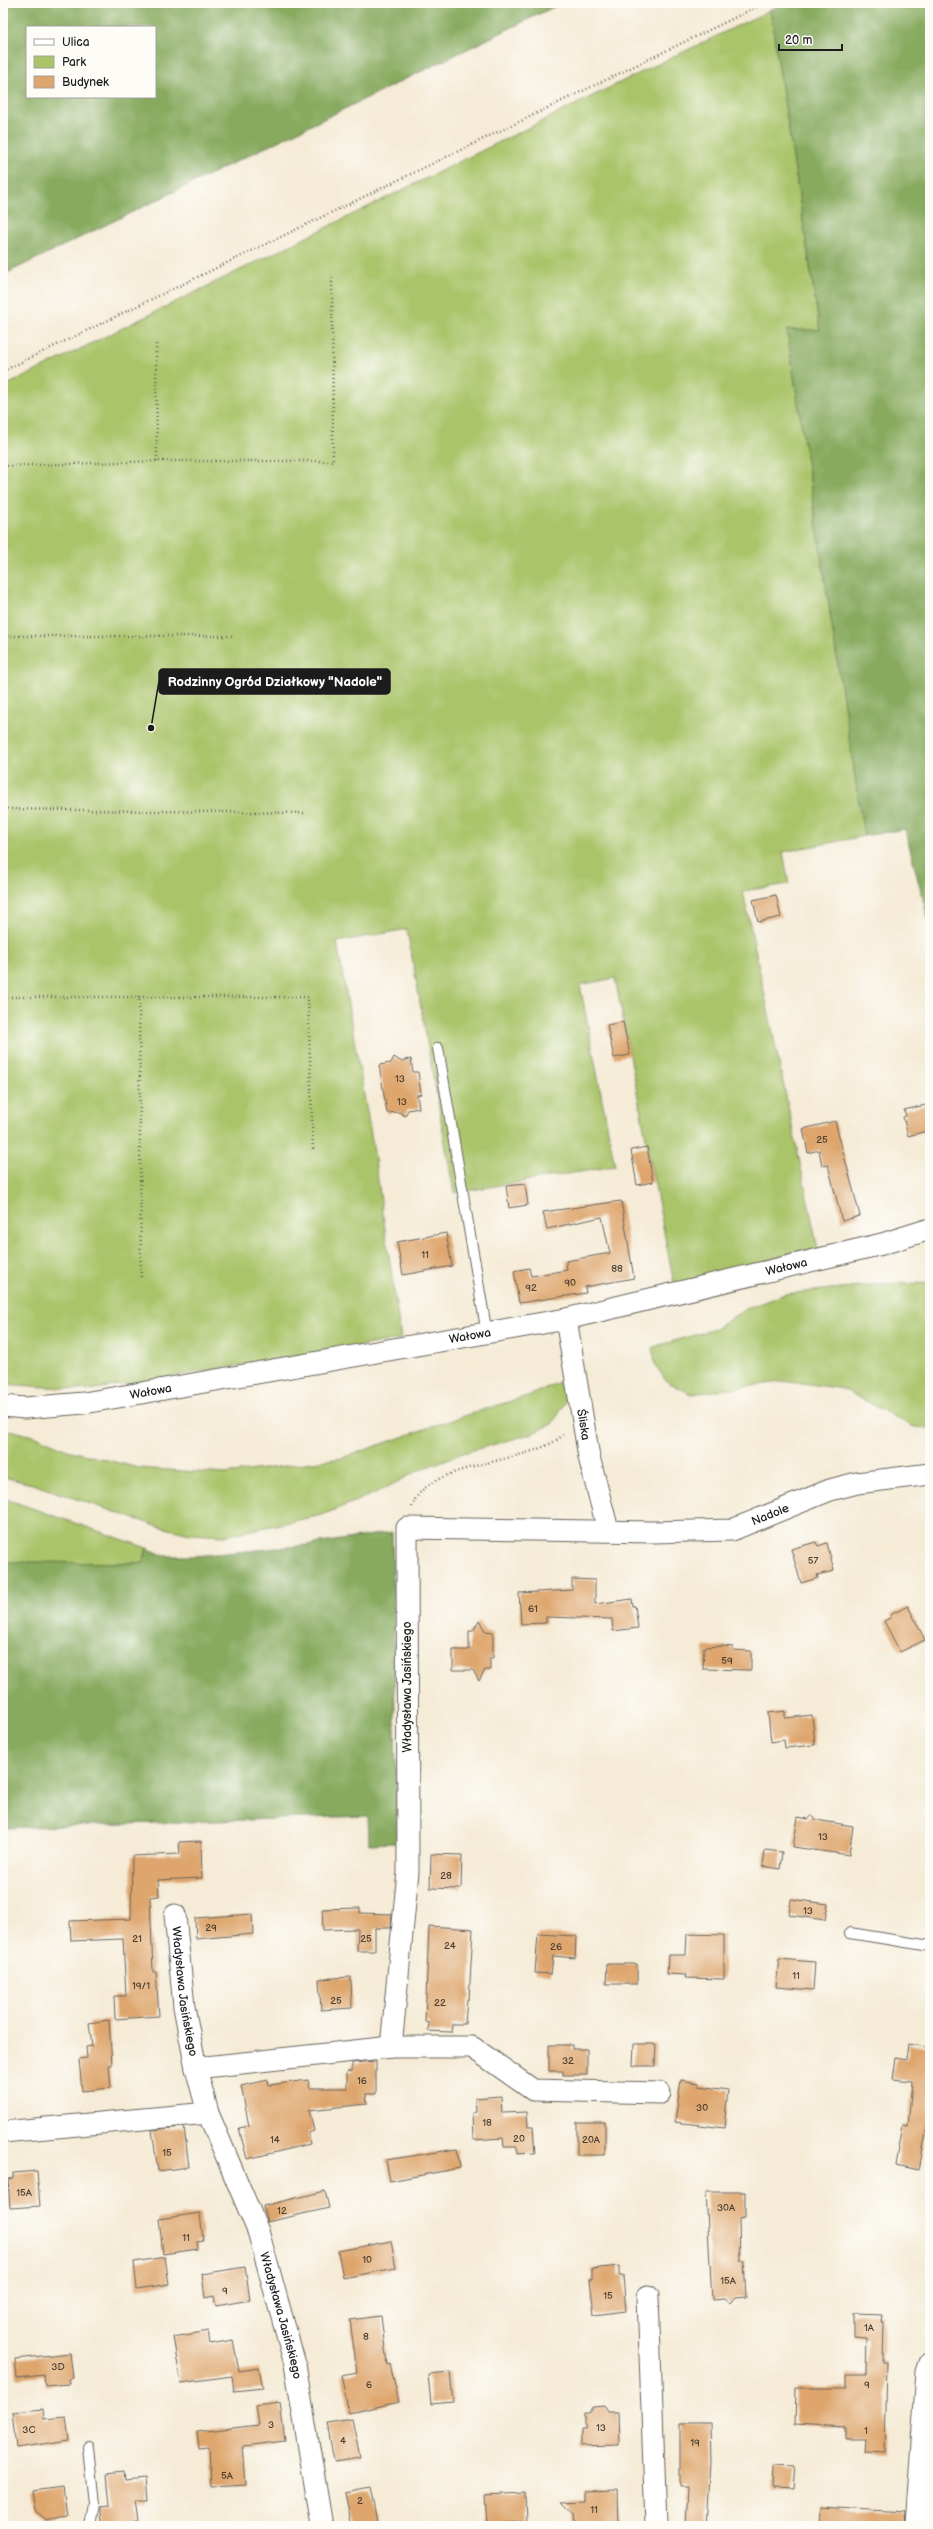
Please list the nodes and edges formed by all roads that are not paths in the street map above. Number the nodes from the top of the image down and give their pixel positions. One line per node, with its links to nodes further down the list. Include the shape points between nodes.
1 (438, 1048): 4 (lane)
2 (930, 1228): 3 (street, Wałowa, via 882,1244)
3 (566, 1319): 4 (street, Wałowa); 7 (street, Śliska, via 589,1457)
4 (487, 1334): 5 (street, Wałowa, via 84,1403 25,1408)
5 (3, 1406)
6 (930, 1474): 7 (street, Nadole, via 857,1483 830,1490 732,1530)
7 (608, 1530): 11 (street, Władysława Jasińskiego, via 407,1528 408,1872)
8 (175, 1915): 12 (street, Władysława Jasińskiego, via 184,2007)
9 (850, 1933): 10 (lane)
10 (930, 1946)
11 (391, 2048): 12 (street, Władysława Jasińskiego); 13 (street, Władysława Jasińskiego, via 472,2047 533,2090)
12 (196, 2068): 14 (street, Władysława Jasińskiego)
13 (660, 2093)
14 (208, 2113): 15 (street); 20 (street, Władysława Jasińskiego, via 258,2231 293,2357)
15 (3, 2132)
16 (648, 2296): 21 (street)
17 (930, 2363): 22 (street, via 927,2372)
18 (88, 2447): 19 (lane, via 94,2504)
19 (90, 2526)
20 (322, 2526)
21 (656, 2526)
22 (916, 2526)

